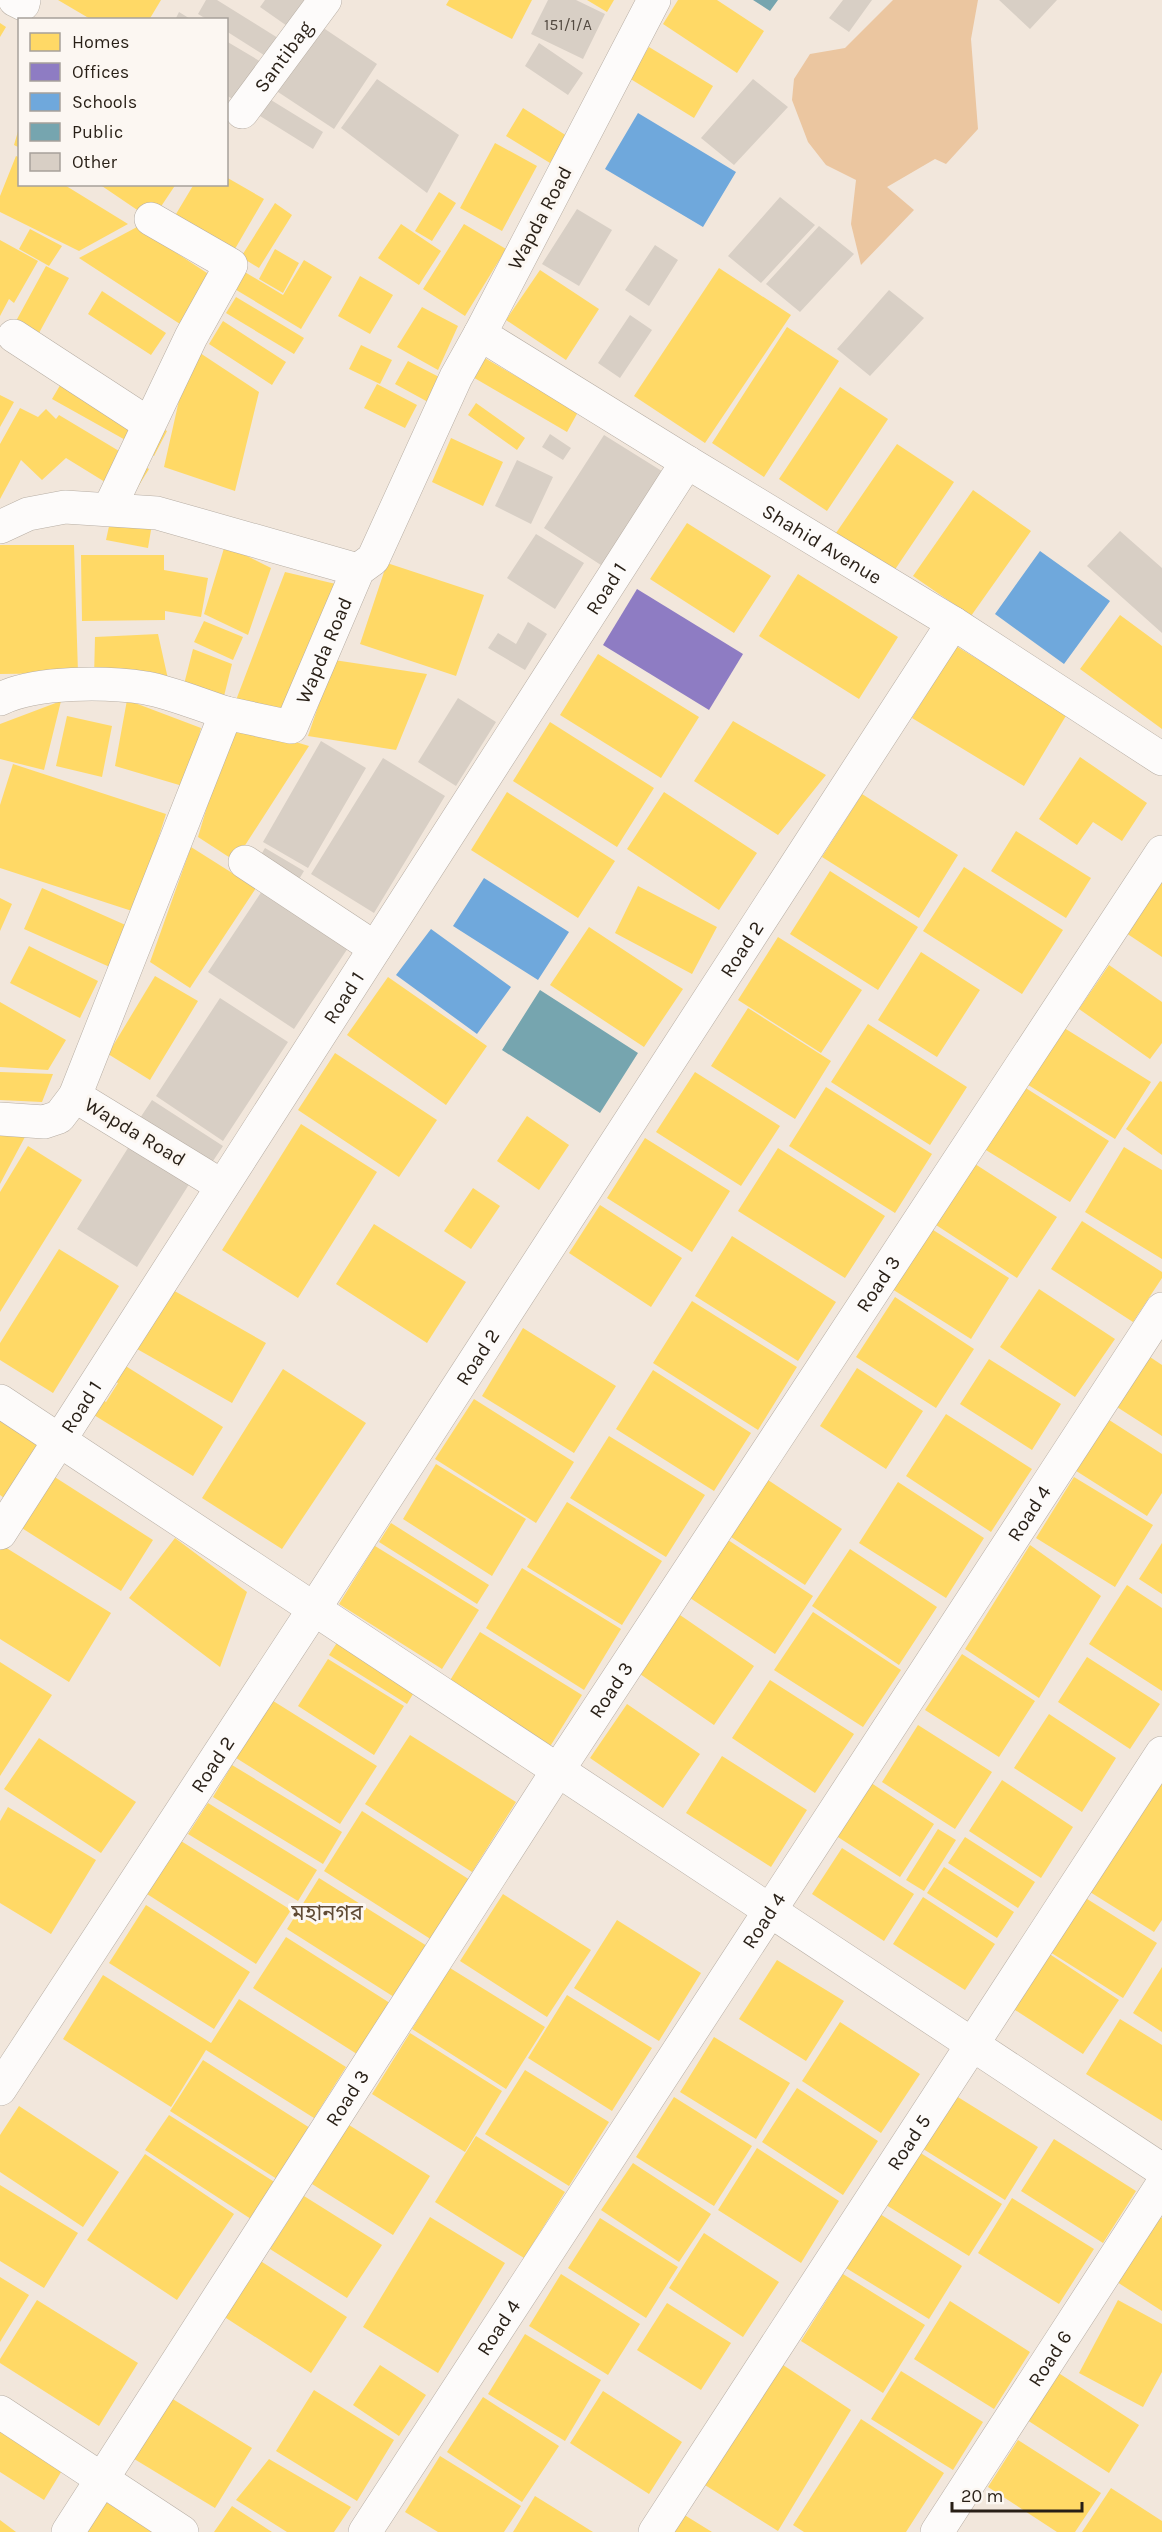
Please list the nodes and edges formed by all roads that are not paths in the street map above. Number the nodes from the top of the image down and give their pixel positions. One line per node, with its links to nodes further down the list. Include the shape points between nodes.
1 (15, 0): 2 (street, via 23,4)
2 (24, 0)
3 (325, 0): 5 (street, Santibag)
4 (654, 0): 7 (street, Wapda Road)
5 (242, 112)
6 (151, 219): 9 (street, via 231,265)
7 (480, 334): 10 (street, Shahid Avenue); 13 (street, Wapda Road, via 456,377 373,559)
8 (14, 336): 9 (street)
9 (149, 424): 11 (street)
10 (687, 462): 14 (street, Shahid Avenue); 20 (street, Road 1)
11 (109, 509): 12 (street, via 65,507 27,514); 13 (street, via 157,513)
12 (0, 527)
13 (358, 570): 16 (street, Wapda Road, via 291,727)
14 (953, 623): 17 (street, Shahid Avenue); 28 (street, Road 2)
15 (0, 699): 16 (street, via 47,687 87,683 148,688)
16 (226, 713): 21 (street, Wapda Road)
17 (1162, 759)
18 (1162, 852): 30 (street, Road 3)
19 (245, 862): 20 (street)
20 (375, 948): 23 (street, Road 1)
21 (75, 1096): 22 (street, via 59,1117 44,1122); 23 (street, Wapda Road)
22 (0, 1119)
23 (222, 1186): 26 (street, Road 1)
24 (1162, 1309): 31 (street, Road 4)
25 (0, 1401): 26 (street)
26 (59, 1440): 27 (street, Road 1); 28 (street)
27 (0, 1533)
28 (314, 1609): 30 (street); 33 (street, Road 2)
29 (1162, 1753): 32 (street, Road 5)
30 (558, 1770): 31 (street); 37 (street, Road 3)
31 (771, 1911): 32 (street); 40 (street, Road 4)
32 (973, 2044): 34 (street); 41 (street, Road 5)
33 (0, 2089)
34 (1162, 2170)
35 (1162, 2185): 42 (street, Road 6)
36 (0, 2412): 37 (street)
37 (102, 2479): 38 (street, Road 3); 39 (street)
38 (68, 2532)
39 (182, 2532)
40 (365, 2532)
41 (655, 2532)
42 (937, 2532)

